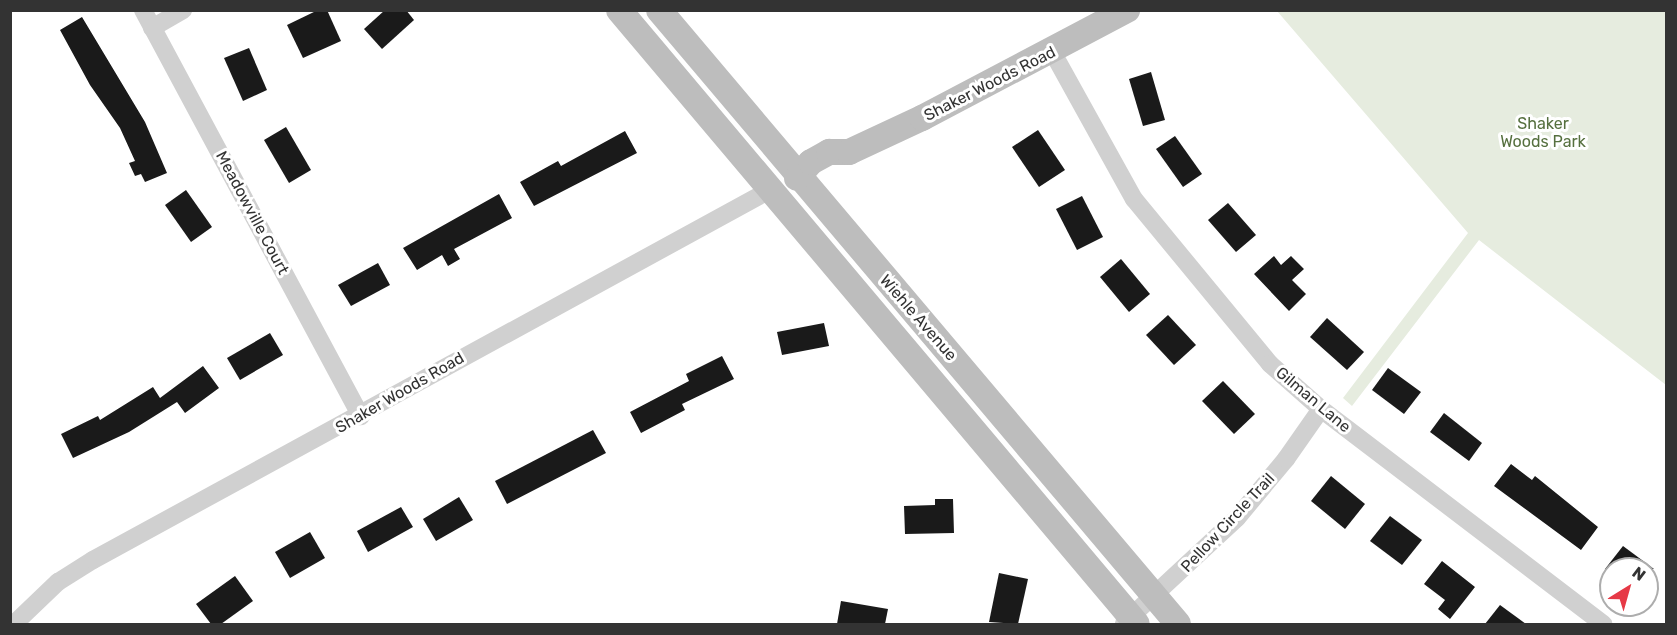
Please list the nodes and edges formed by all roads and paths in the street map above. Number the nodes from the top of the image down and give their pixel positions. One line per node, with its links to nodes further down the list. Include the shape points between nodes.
1 (143, 10): 6 (street, Meadowville Court)
2 (183, 10): 6 (street)
3 (619, 10): 9 (main road, Wiehle Avenue)
4 (659, 10): 8 (main road, Wiehle Avenue)
5 (1127, 10): 7 (main road, Shaker Woods Road)
6 (152, 28): 11 (street, Meadowville Court)
7 (1053, 52): 8 (main road, Shaker Woods Road, via 849,152 830,152 811,162); 10 (street, Gilman Lane, via 1134,199 1159,233 1270,364)
8 (797, 178): 9 (main road, Shaker Woods Road); 12 (main road, Wiehle Avenue)
9 (768, 191): 11 (street, Shaker Woods Road, via 550,307); 13 (main road, Wiehle Avenue)
10 (1321, 409): 12 (street, Pellow Circle Trail, via 1237,518); 16 (street, Gilman Lane)
11 (361, 416): 14 (street, Shaker Woods Road, via 82,566 58,582)
12 (1156, 597): 13 (street, Pellow Circle Trail); 15 (main road, Wiehle Avenue)
13 (1130, 622)
14 (14, 624)
15 (1178, 624)
16 (1603, 624)

